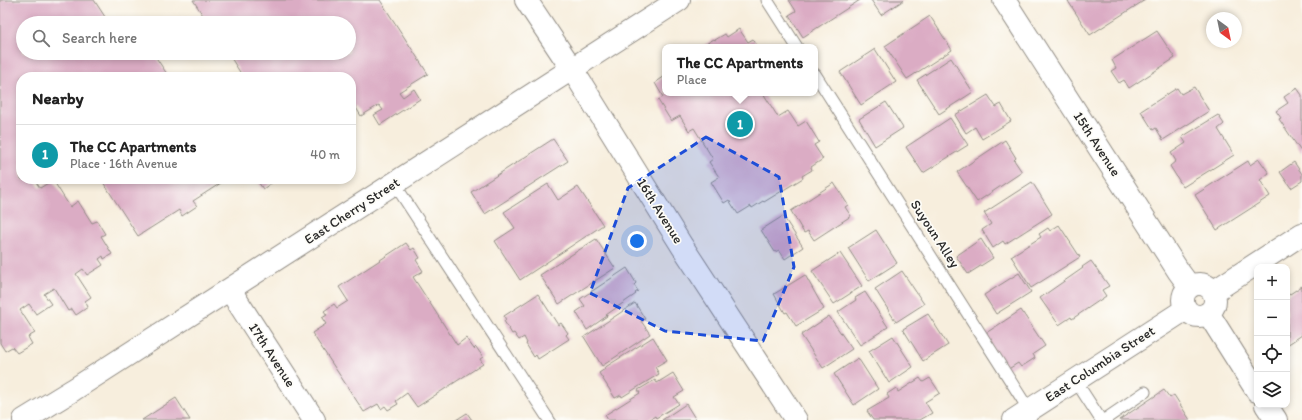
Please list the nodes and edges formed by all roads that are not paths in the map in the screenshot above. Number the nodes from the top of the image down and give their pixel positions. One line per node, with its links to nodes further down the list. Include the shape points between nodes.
1 (526, 0): 6 (street, 16th Avenue)
2 (679, 0): 6 (street, East Cherry Street)
3 (767, 0): 5 (lane)
4 (1004, 0): 10 (street, 15th Avenue)
5 (796, 44)
6 (572, 69): 8 (street, East Cherry Street); 23 (street, 16th Avenue, via 682,246)
7 (818, 79): 19 (lane, Suyoun Alley)
8 (394, 183): 11 (street, East Cherry Street); 22 (lane)
9 (1302, 234): 12 (street)
10 (1190, 287): 12 (street, via 1203,284); 13 (street, via 1183,297)
11 (230, 290): 20 (street, East Cherry Street); 21 (street, 17th Avenue)
12 (1213, 292): 14 (street, via 1215,304)
13 (1186, 309): 14 (street, via 1193,315); 15 (street, East Columbia Street)
14 (1208, 314): 16 (street)
15 (1075, 380): 19 (street, East Columbia Street); 24 (lane)
16 (1254, 386)
17 (1145, 392): 24 (lane)
18 (1268, 408): 25 (street)
19 (1021, 415)
20 (24, 420)
21 (314, 420)
22 (549, 420)
23 (796, 420)
24 (1103, 420)
25 (1276, 420)

